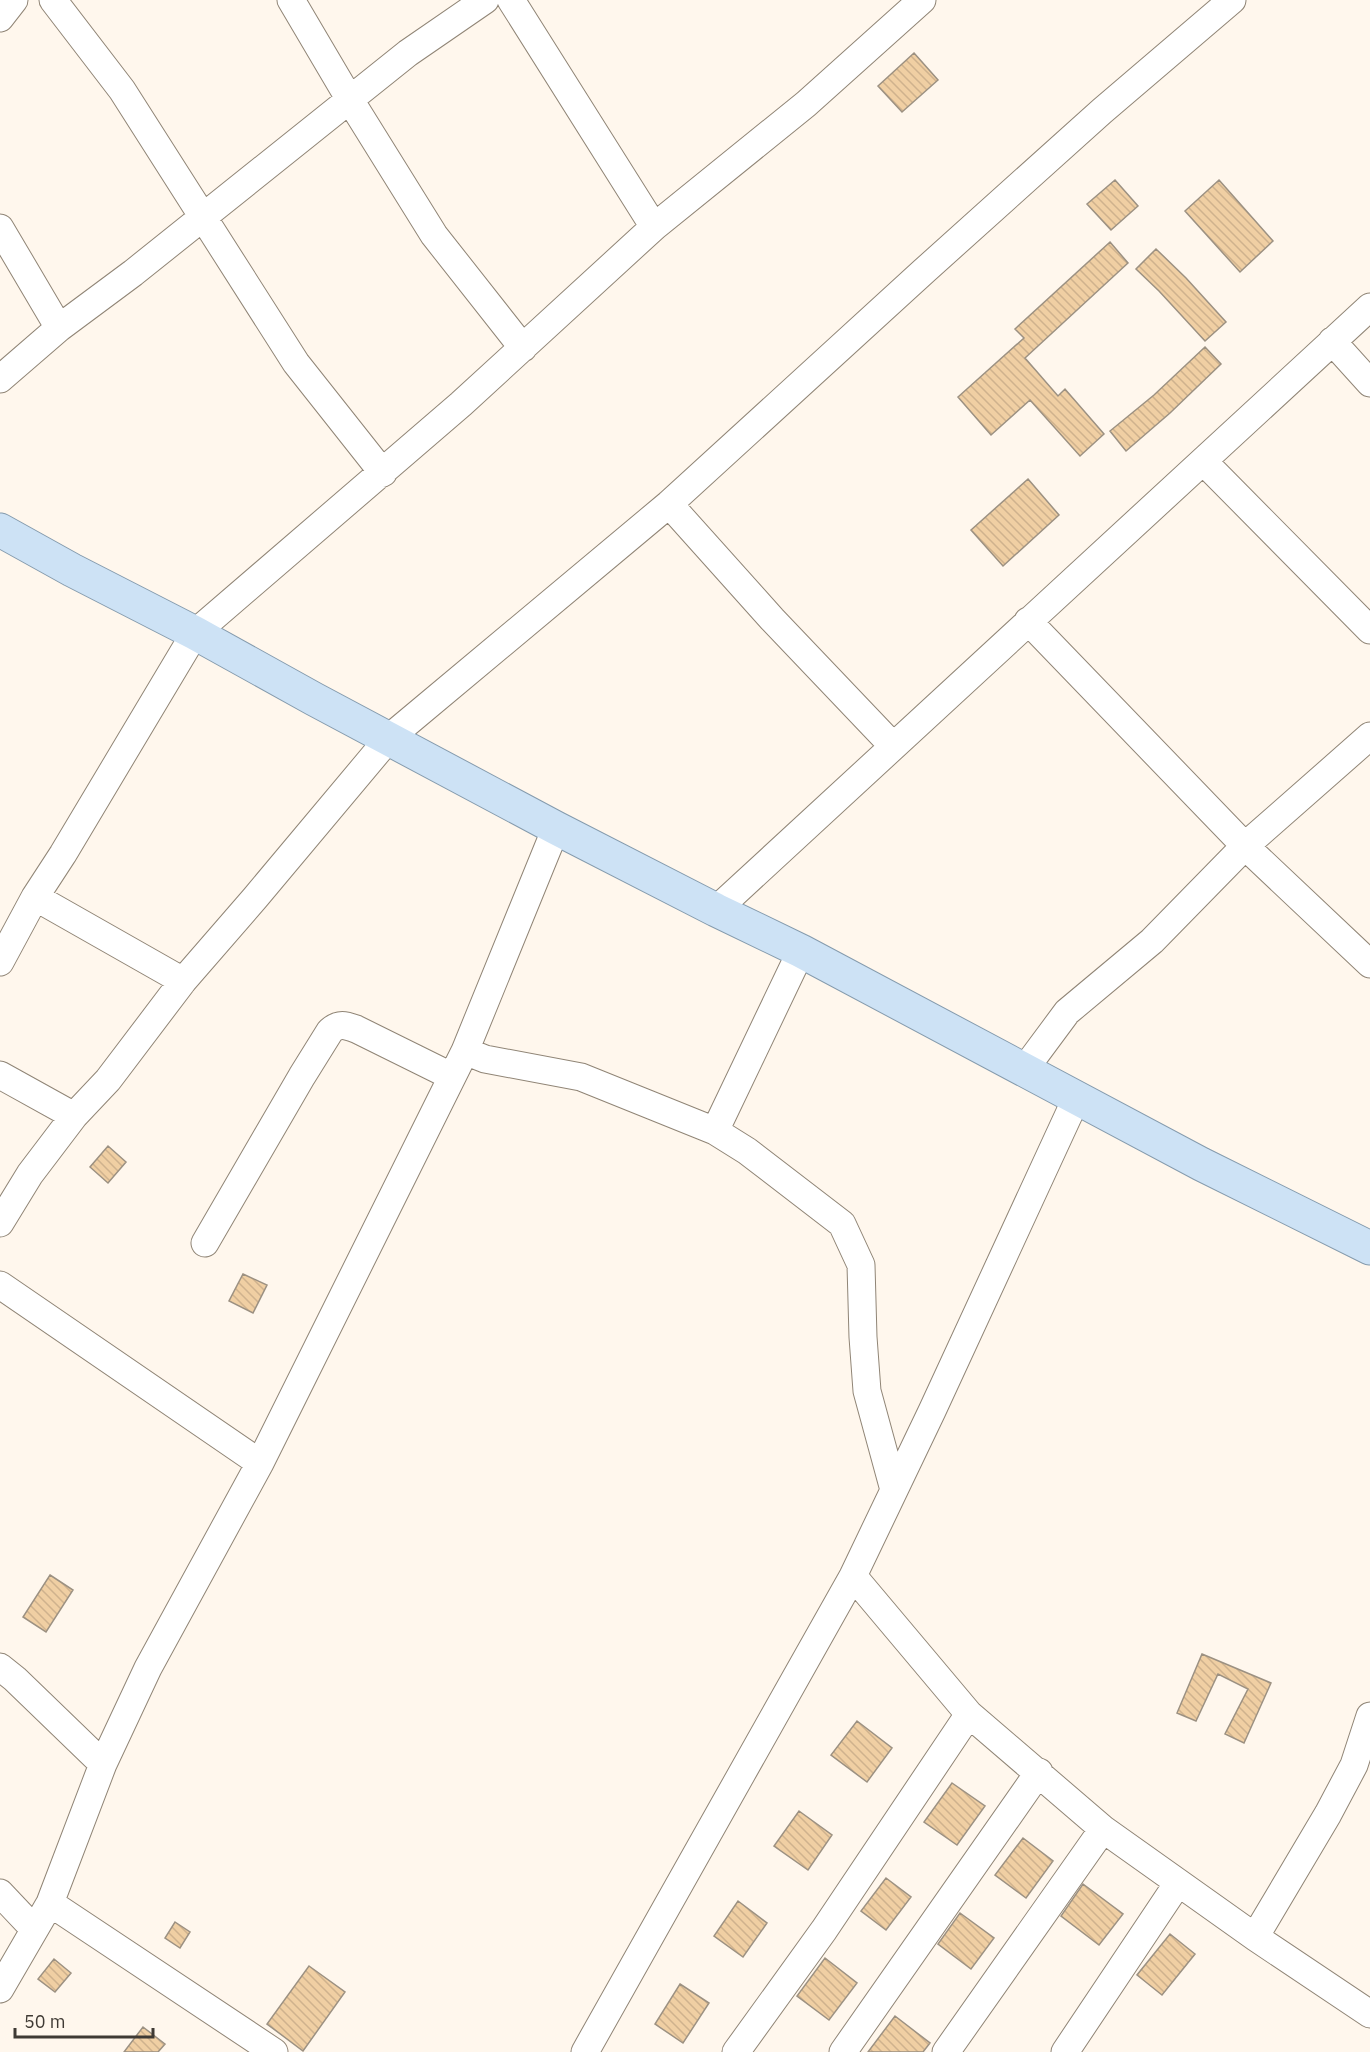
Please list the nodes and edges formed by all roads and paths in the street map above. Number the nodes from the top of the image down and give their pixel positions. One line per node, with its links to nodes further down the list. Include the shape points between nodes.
1 (14, 0): 8 (street)
2 (53, 0): 10 (street, via 122,90)
3 (291, 0): 9 (street)
4 (485, 0): 9 (street, via 408,53)
5 (511, 0): 11 (street)
6 (922, 0): 11 (street, via 806,104)
7 (1222, 3): 21 (street)
8 (0, 18)
9 (350, 100): 10 (street); 16 (street, via 434,235)
10 (204, 217): 14 (street); 20 (street, via 296,363)
11 (654, 227): 16 (street)
12 (0, 228): 14 (street)
13 (1370, 307): 15 (street)
14 (60, 328): 17 (street)
15 (1332, 341): 18 (street); 19 (street)
16 (523, 348): 20 (street)
17 (0, 379)
18 (1370, 383)
19 (1203, 461): 23 (street); 24 (street)
20 (382, 473): 25 (street)
21 (669, 504): 27 (street); 28 (street)
22 (0, 530): 25 (main road)
23 (1028, 621): 28 (street); 30 (street)
24 (1370, 630)
25 (195, 633): 27 (main road); 31 (street)
26 (1370, 736): 30 (street)
27 (389, 738): 29 (main road); 36 (street)
28 (893, 746): 32 (street)
29 (556, 828): 32 (main road); 37 (street)
30 (1245, 846): 35 (street); 38 (street, via 1152,941 1067,1012)
31 (35, 897): 34 (street); 36 (street)
32 (716, 910): 33 (main road)
33 (801, 951): 38 (main road); 43 (street)
34 (0, 962)
35 (1370, 964)
36 (183, 981): 42 (street, via 108,1080)
37 (465, 1051): 40 (street); 43 (street, via 485,1059 580,1077)
38 (1024, 1070): 41 (main road)
39 (0, 1075): 42 (street)
40 (451, 1076): 45 (street, via 356,1029 336,1025); 48 (street)
41 (1076, 1099): 46 (main road); 49 (street)
42 (74, 1116): 44 (street, via 30,1174)
43 (715, 1131): 49 (street, via 747,1150 842,1224 861,1265 867,1391)
44 (0, 1223)
45 (205, 1243)
46 (1370, 1248)
47 (0, 1285): 48 (street)
48 (260, 1463): 54 (street, via 148,1668)
49 (894, 1490): 50 (street)
50 (853, 1576): 52 (street); 65 (street)
51 (0, 1666): 54 (street)
52 (969, 1714): 55 (street); 66 (street, via 824,1930)
53 (1370, 1716): 61 (street, via 1354,1765)
54 (103, 1764): 59 (street)
55 (1039, 1772): 56 (street); 67 (street)
56 (1103, 1829): 57 (street); 68 (street)
57 (1178, 1883): 61 (street); 69 (street)
58 (0, 1893): 60 (street)
59 (50, 1903): 60 (street); 64 (street)
60 (34, 1929): 62 (street)
61 (1255, 1936): 63 (street)
62 (0, 1989)
63 (1370, 2014)
64 (274, 2052)
65 (585, 2052)
66 (736, 2052)
67 (843, 2052)
68 (946, 2052)
69 (1065, 2052)

